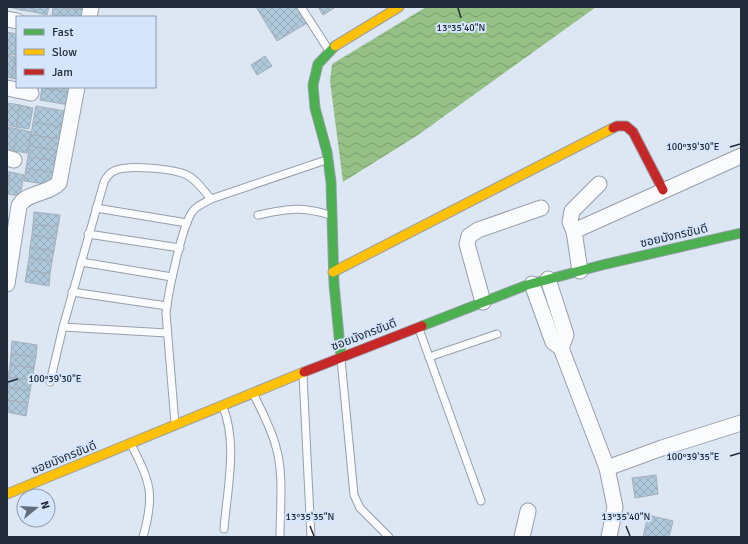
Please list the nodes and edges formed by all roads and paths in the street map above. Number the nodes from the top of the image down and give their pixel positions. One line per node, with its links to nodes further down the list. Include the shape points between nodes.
1 (301, 7): 3 (lane)
2 (399, 7): 3 (street)
3 (329, 50): 8 (street, via 314,71 313,84)
4 (7, 88): 6 (street)
5 (77, 88): 20 (street, via 59,183 53,189 22,201)
6 (31, 93)
7 (741, 156): 10 (street)
8 (328, 159): 11 (lane); 15 (street)
9 (599, 184): 17 (street, via 572,211 570,222)
10 (664, 190): 17 (street); 24 (street, via 633,132 626,126 618,126)
11 (211, 199): 12 (lane, via 187,175 150,168 126,167 107,176); 16 (lane, via 195,208)
12 (96, 208): 16 (lane); 19 (lane)
13 (541, 208): 30 (street, via 478,230 469,236 467,244)
14 (258, 215): 15 (lane, via 304,208)
15 (333, 216): 24 (street)
16 (187, 223): 21 (lane)
17 (574, 231): 23 (street)
18 (741, 233): 23 (street, ซอยมังกรขันดี)
19 (88, 234): 21 (lane); 22 (lane)
20 (10, 247): 27 (street)
21 (180, 248): 25 (lane)
22 (81, 262): 25 (lane); 29 (lane)
23 (580, 271): 26 (street, ซอยมังกรขันดี)
24 (333, 272): 37 (street)
25 (172, 277): 31 (lane)
26 (548, 279): 28 (street, ซอยมังกรขันดี); 36 (street, via 566,335)
27 (7, 284)
28 (532, 284): 30 (street, ซอยมังกรขันดี); 36 (street, via 553,342)
29 (72, 292): 31 (lane); 32 (lane)
30 (483, 302): 33 (street, ซอยมังกรขันดี)
31 (167, 306): 34 (lane)
32 (63, 327): 34 (lane); 40 (lane)
33 (418, 327): 37 (street, ซอยมังกรขันดี); 38 (lane)
34 (167, 333): 44 (lane)
35 (497, 334): 38 (lane)
36 (561, 348): 46 (street)
37 (341, 357): 39 (street, ซอยมังกรขันดี); 54 (lane, via 354,495 360,508)
38 (429, 357): 48 (lane)
39 (303, 372): 41 (street, ซอยมังกรขันดี); 53 (lane)
40 (50, 382)
41 (253, 393): 42 (street, ซอยมังกรขันดี); 52 (lane, via 277,448 280,473)
42 (222, 405): 44 (street, ซอยมังกรขันดี); 50 (lane, via 228,420 230,440)
43 (741, 423): 46 (street)
44 (175, 426): 45 (street, ซอยมังกรขันดี)
45 (131, 444): 47 (street, ซอยมังกรขันดี); 51 (lane, via 146,473 150,490 150,511)
46 (607, 468): 56 (street, via 615,507)
47 (7, 494)
48 (481, 501)
49 (528, 511): 55 (street)
50 (224, 530)
51 (143, 537)
52 (280, 537)
53 (311, 537)
54 (389, 537)
55 (522, 537)
56 (609, 537)

